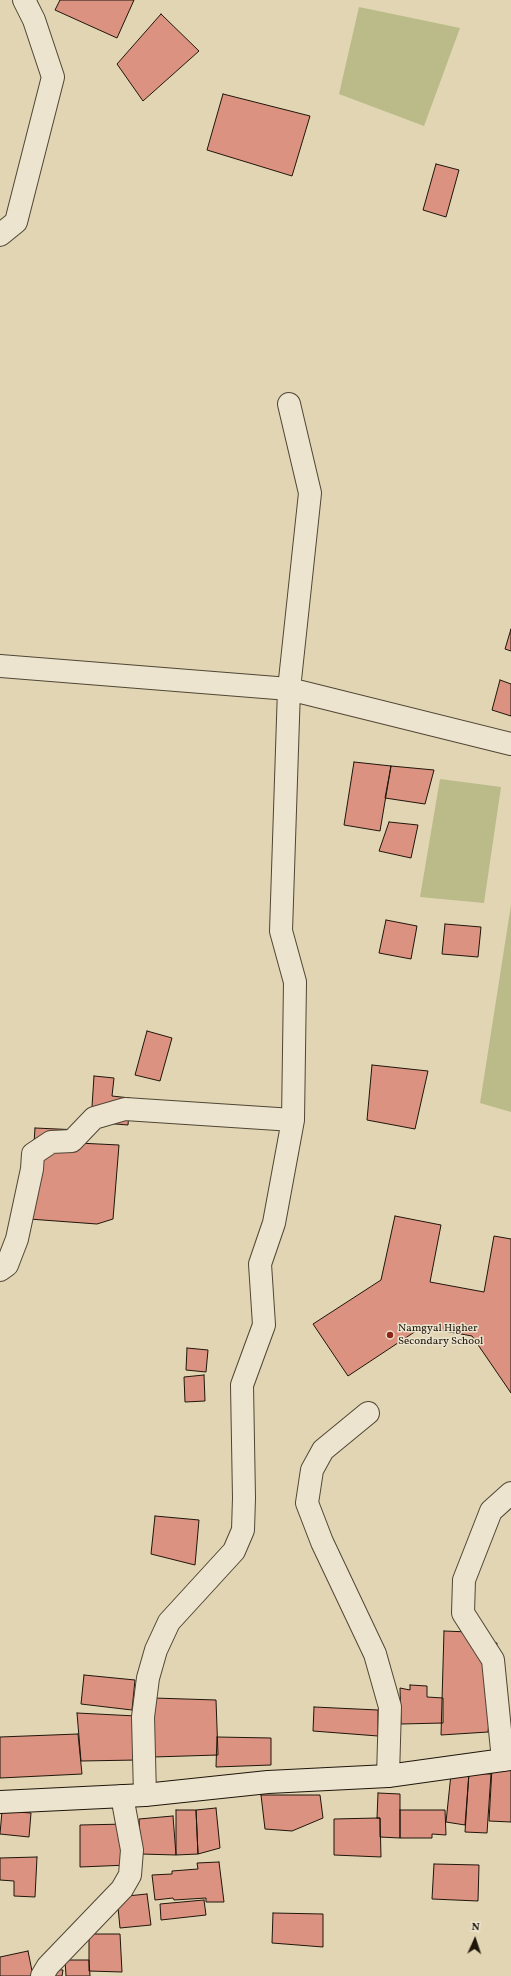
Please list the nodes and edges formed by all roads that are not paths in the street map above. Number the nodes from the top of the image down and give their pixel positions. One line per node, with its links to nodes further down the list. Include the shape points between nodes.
1 (24, 0): 2 (street, via 34,20 53,77 16,222)
2 (0, 235)
3 (289, 404): 5 (street, via 310,493)
4 (0, 666): 5 (street)
5 (290, 689): 6 (street); 7 (street, via 280,930 296,982)
6 (511, 744)
7 (293, 1120): 8 (street, via 125,1109 94,1118 72,1141 51,1142 33,1154 17,1239 7,1265); 13 (street, via 274,1223 260,1264 264,1325 242,1385 242,1530 234,1551 169,1622 156,1650 148,1678 144,1717)
8 (0, 1270)
9 (368, 1413): 12 (street, via 323,1450 312,1470 307,1503 322,1542 375,1654 390,1707)
10 (511, 1493): 11 (street, via 491,1511 464,1580 463,1613 493,1660)
11 (507, 1760): 12 (street)
12 (388, 1776): 13 (street, via 268,1782)
13 (145, 1795): 14 (street)
14 (122, 1796): 15 (street); 16 (street, via 132,1850 130,1875 122,1889 48,1966)
15 (0, 1802)
16 (42, 1976)

